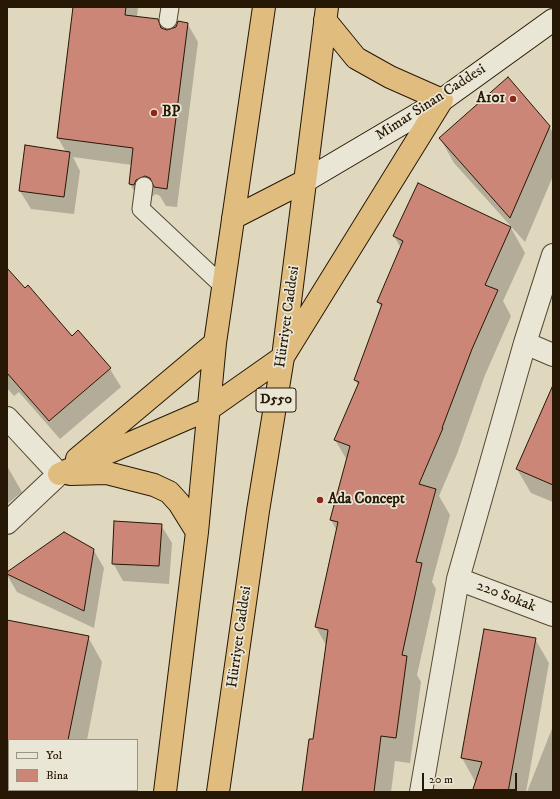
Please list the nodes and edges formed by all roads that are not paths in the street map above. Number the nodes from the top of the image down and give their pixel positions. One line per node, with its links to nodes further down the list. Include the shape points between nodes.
1 (264, 7): 7 (highway)
2 (326, 14): 4 (highway, via 356,58 390,78); 5 (highway, Hürriyet Caddesi / D550)
3 (553, 20): 4 (street, Mimar Sinan Caddesi)
4 (442, 100): 5 (street, Mimar Sinan Caddesi); 13 (highway)
5 (305, 181): 7 (highway); 13 (highway, Hürriyet Caddesi / D550)
6 (144, 186): 9 (lane, via 141,209)
7 (233, 218): 9 (highway)
8 (553, 254): 11 (street)
9 (223, 286): 10 (highway)
10 (214, 343): 14 (highway); 16 (highway)
11 (525, 343): 12 (street); 19 (street)
12 (553, 355)
13 (283, 357): 14 (highway); 22 (highway, Hürriyet Caddesi / D550)
14 (208, 409): 16 (highway); 18 (highway)
15 (7, 418): 16 (street)
16 (59, 474): 17 (street); 18 (highway, via 107,473 154,485 169,492)
17 (7, 523)
18 (197, 532): 21 (highway)
19 (458, 579): 20 (street, 220 Sokak); 23 (street)
20 (553, 615)
21 (165, 792)
22 (218, 792)
23 (421, 792)

